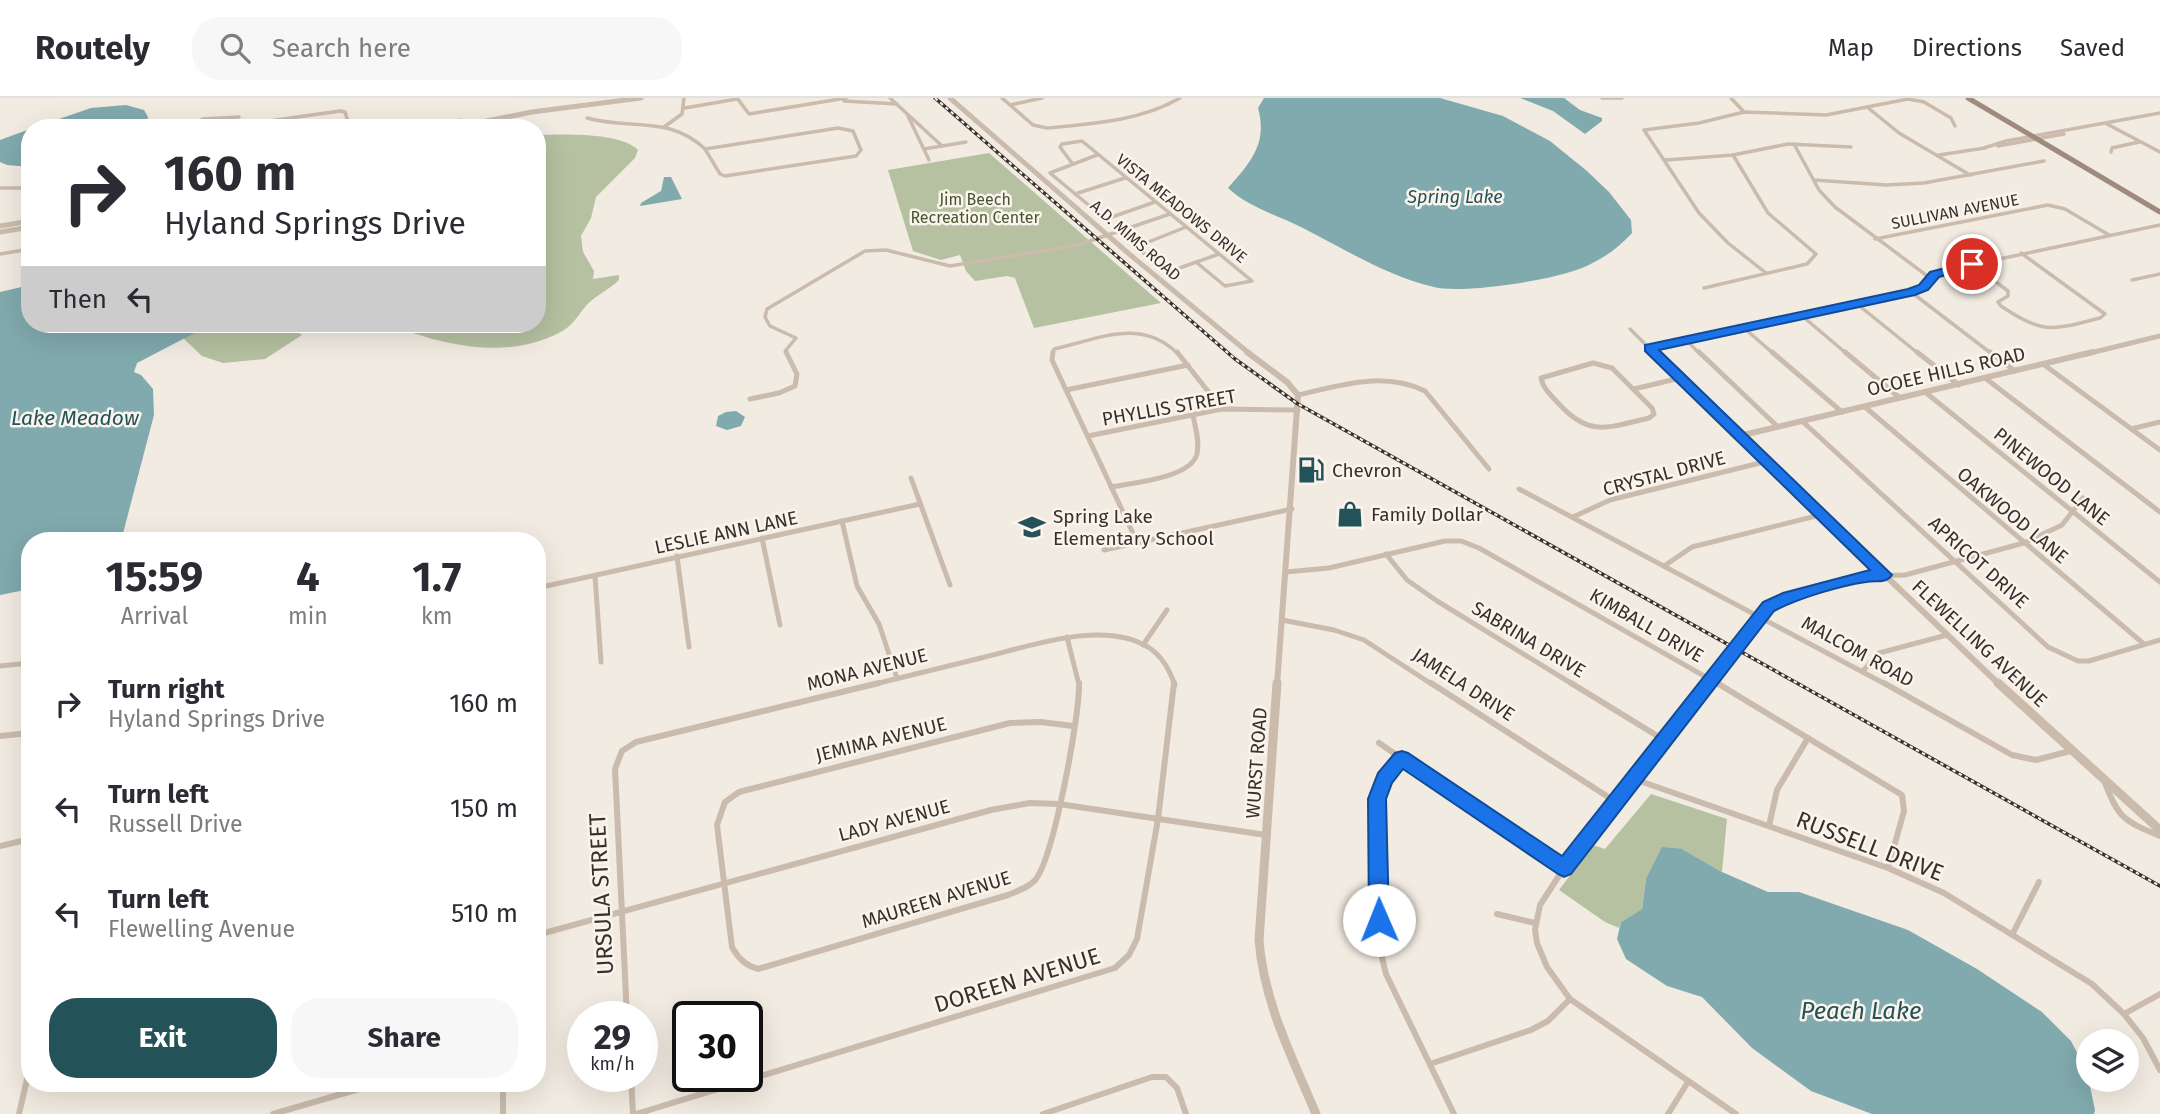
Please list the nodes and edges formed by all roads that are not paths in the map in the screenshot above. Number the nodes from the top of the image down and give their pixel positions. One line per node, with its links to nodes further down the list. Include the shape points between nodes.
1 (609, 98): 23 (street)
2 (641, 98): 23 (street)
3 (684, 98): 22 (street)
4 (737, 98): 19 (street, via 749,114); 22 (street)
5 (805, 98): 19 (street)
6 (846, 98): 17 (street)
7 (890, 98): 18 (street)
8 (950, 98): 70 (street, A.D. MIMS ROAD)
9 (1002, 98): 20 (street)
10 (1042, 98): 20 (street)
11 (1180, 98): 20 (street, via 1145,113 1047,128 1033,125)
12 (1602, 98): 13 (street)
13 (1622, 98)
14 (1731, 98): 24 (street)
15 (1959, 98): 37 (main road)
16 (1966, 98): 37 (main road)
17 (838, 100): 18 (street); 19 (street)
18 (897, 104): 25 (street)
19 (810, 105)
20 (1010, 105)
21 (1867, 107): 24 (street, via 1826,115); 35 (street, via 1917,99 1951,118); 49 (street)
22 (685, 108): 36 (street)
23 (532, 110): 32 (street); 33 (street)
24 (1744, 112): 51 (street, via 1644,130)
25 (906, 113): 41 (street); 44 (street)
26 (2160, 113): 34 (street)
27 (239, 117): 29 (street)
28 (587, 118): 36 (street)
29 (203, 119)
30 (283, 119): 31 (street, via 340,111)
31 (347, 119)
32 (480, 119)
33 (492, 119)
34 (2105, 123): 37 (street); 39 (street)
35 (1955, 125)
36 (664, 127): 43 (street, via 690,135)
37 (2034, 138): 49 (street); 61 (main road)
38 (967, 142): 41 (street)
39 (2140, 142): 45 (street); 46 (street)
40 (1794, 144): 42 (street); 48 (street); 56 (street)
41 (942, 146): 44 (street)
42 (1851, 147)
43 (705, 149): 43 (street, via 725,176 856,156 861,150 853,131 838,128)
44 (924, 149): 50 (street)
45 (2111, 152)
46 (2160, 152)
47 (1097, 155): 53 (street); 53 (street, VISTA MEADOWS DRIVE, via 1082,141 1062,144); 55 (street, VISTA MEADOWS DRIVE)
48 (1733, 155): 51 (street); 78 (street, via 1768,213 1816,254 1807,264)
49 (1939, 155): 54 (street)
50 (929, 160)
51 (1666, 160): 78 (street, via 1712,228)
52 (2044, 161): 54 (street)
53 (1072, 163): 59 (street, via 1050,173)
54 (1970, 175): 56 (street, via 1904,185)
55 (1125, 178): 59 (street); 60 (street, VISTA MEADOWS DRIVE)
56 (1814, 180): 71 (street, via 1835,207)
57 (0, 188): 58 (street)
58 (21, 188)
59 (1075, 194): 60 (street, via 1109,218)
60 (1155, 202): 62 (street, VISTA MEADOWS DRIVE)
61 (2160, 212)
62 (1170, 214): 66 (street, VISTA MEADOWS DRIVE); 70 (street)
63 (21, 222): 65 (street)
64 (2160, 225): 69 (street)
65 (0, 226)
66 (1186, 227): 75 (street, VISTA MEADOWS DRIVE); 76 (street, via 1136,247 1165,270)
67 (21, 228): 68 (street)
68 (0, 232)
69 (2109, 235): 71 (street, SULLIVAN AVENUE, via 2056,205); 73 (street)
70 (1109, 236): 100 (street, A.D. MIMS ROAD); 102 (street, via 950,266 882,249 865,251 767,309 770,326 796,338 786,350 798,371 797,380 788,390)
71 (1875, 239): 80 (street)
72 (21, 250): 74 (street)
73 (2021, 253): 77 (street); 77 (street, via 2105,314 2051,329 2033,327 1998,302 2008,291)
74 (0, 254)
75 (1219, 254): 76 (street); 76 (street, VISTA MEADOWS DRIVE, via 1252,281 1225,286)
76 (1196, 262)
77 (1972, 264): 80 (street)
78 (1766, 273): 82 (street)
79 (2160, 274): 81 (street)
80 (1930, 278): 83 (street, via 1924,288)
81 (2132, 280)
82 (1704, 288)
83 (1910, 292): 84 (street); 93 (street)
84 (1857, 303): 85 (street); 96 (street)
85 (1801, 316): 86 (street); 101 (street)
86 (1744, 328): 89 (street); 106 (street)
87 (1630, 330): 90 (street, FLEWELLING AVENUE)
88 (2160, 336): 91 (street, OCOEE HILLS ROAD)
89 (1686, 340): 90 (street); 110 (street)
90 (1649, 348): 94 (street, FLEWELLING AVENUE)
91 (2043, 364): 93 (street, OCOEE HILLS ROAD); 111 (street)
92 (1188, 365): 98 (street); 98 (street, via 1149,332 1063,345 1052,354); 105 (street)
93 (2015, 371): 95 (street, OCOEE HILLS ROAD)
94 (1680, 378): 97 (street); 113 (street, FLEWELLING AVENUE)
95 (1984, 378): 96 (street, OCOEE HILLS ROAD); 124 (street)
96 (1959, 385): 99 (street, OCOEE HILLS ROAD)
97 (1634, 388): 97 (street, via 1612,368 1593,363 1541,378 1542,385 1577,424 1595,430 1654,414)
98 (1066, 390): 112 (street)
99 (1925, 392): 101 (street, OCOEE HILLS ROAD); 123 (street, PINEWOOD LANE)
100 (1298, 395): 103 (street); 116 (street, via 1364,382 1414,384 1425,391)
101 (1900, 398): 104 (street, OCOEE HILLS ROAD)
102 (750, 399)
103 (1298, 407): 105 (street, PHYLLIS STREET); 122 (street, WURST ROAD)
104 (1865, 407): 106 (street, OCOEE HILLS ROAD); 130 (street, OAKWOOD LANE)
105 (1222, 409): 107 (street, PHYLLIS STREET)
106 (1842, 412): 108 (street, OCOEE HILLS ROAD)
107 (1193, 415): 112 (street, PHYLLIS STREET); 118 (street, via 1198,444 1193,465 1186,471)
108 (1802, 421): 110 (street, OCOEE HILLS ROAD); 134 (street, APRICOT DRIVE)
109 (2160, 422): 111 (street)
110 (1778, 427): 113 (street, OCOEE HILLS ROAD)
111 (2131, 429): 114 (street)
112 (1088, 436): 118 (street)
113 (1739, 436): 115 (street, FLEWELLING AVENUE)
114 (2160, 450)
115 (1764, 462): 125 (street, FLEWELLING AVENUE); 126 (street, CRYSTAL DRIVE, via 1610,500)
116 (1489, 469)
117 (911, 478): 121 (street)
118 (1111, 487): 129 (street)
119 (1519, 489): 126 (street, MALCOM ROAD)
120 (2083, 498): 123 (street)
121 (920, 504): 127 (street, LESLIE ANN LANE); 140 (street)
122 (1292, 509): 129 (street); 136 (street, WURST ROAD)
123 (2074, 512): 130 (street, via 2050,533); 139 (street, PINEWOOD LANE)
124 (2160, 512)
125 (1820, 515): 135 (street, via 1692,547); 137 (street, FLEWELLING AVENUE)
126 (1573, 517): 135 (street, MALCOM ROAD)
127 (842, 521): 128 (street, LESLIE ANN LANE); 156 (street, via 857,586 879,624)
128 (761, 538): 133 (street, LESLIE ANN LANE); 145 (street)
129 (1137, 542): 131 (street)
130 (2024, 543): 134 (street); 149 (street, OAKWOOD LANE)
131 (1104, 550)
132 (1386, 554): 136 (street, KIMBALL DRIVE, via 1329,568); 157 (street, KIMBALL DRIVE, via 1461,541); 162 (street, SABRINA DRIVE, via 1407,580 1437,601)
133 (677, 556): 138 (street, LESLIE ANN LANE); 151 (street)
134 (1955, 561): 137 (street, via 1905,575); 149 (street, APRICOT DRIVE, via 2061,654 2089,661)
135 (1664, 566): 143 (street, MALCOM ROAD)
136 (1286, 572): 144 (street, WURST ROAD)
137 (1884, 575): 143 (street, via 1783,599); 146 (street, FLEWELLING AVENUE)
138 (594, 576): 141 (street, LESLIE ANN LANE); 152 (street)
139 (2160, 582)
140 (950, 585)
141 (546, 586)
142 (1167, 610): 150 (street)
143 (1761, 617): 155 (street, MALCOM ROAD); 157 (street)
144 (1282, 620): 169 (street, JAMELA DRIVE, via 1364,640); 174 (street, WURST ROAD)
145 (780, 625)
146 (1947, 635): 155 (street, via 1879,653); 164 (street, FLEWELLING AVENUE)
147 (1067, 637): 150 (street, MONA AVENUE, via 1100,634); 156 (street, MONA AVENUE); 158 (street, MAUREEN AVENUE, via 1079,691)
148 (2160, 640): 149 (street, APRICOT DRIVE)
149 (2144, 644)
150 (1143, 645): 171 (street, DOREEN AVENUE, via 1170,666 1175,685)
151 (689, 647)
152 (601, 662)
153 (21, 664): 154 (street)
154 (0, 666)
155 (1863, 671): 164 (street, MALCOM ROAD, via 2012,755 2036,760)
156 (897, 678): 166 (street, MONA AVENUE, via 636,742 622,751)
157 (1712, 680): 161 (street, KIMBALL DRIVE); 162 (street)
158 (1073, 726): 170 (street, MAUREEN AVENUE); 181 (street, JEMIMA AVENUE, via 1010,723 739,792 726,802 717,825)
159 (21, 734): 160 (street)
160 (0, 736)
161 (1808, 738): 172 (street, via 1774,792); 179 (street, KIMBALL DRIVE, via 1904,797 1907,810)
162 (1664, 740): 168 (street)
163 (1379, 743): 165 (street)
164 (2074, 750): 167 (street, FLEWELLING AVENUE)
165 (1402, 758): 178 (street); 191 (street, via 1385,779 1377,799 1379,945 1385,974)
166 (615, 769): 182 (street, URSULA STREET)
167 (2101, 774): 173 (street, FLEWELLING AVENUE); 175 (street, via 2118,812)
168 (1634, 779): 169 (street); 172 (street, RUSSELL DRIVE)
169 (1616, 802): 178 (street)
170 (1059, 804): 171 (street, LADY AVENUE); 181 (street, LADY AVENUE, via 1030,803 991,810); 181 (street, MAUREEN AVENUE, via 1038,878 1018,891 758,969 746,966 732,947)
171 (1158, 819): 174 (street, LADY AVENUE); 201 (street, DOREEN AVENUE, via 1137,939 1115,968)
172 (1769, 827): 179 (street, RUSSELL DRIVE)
173 (2160, 830)
174 (1266, 835): 204 (street, WURST ROAD, via 1259,968)
175 (2160, 836)
176 (21, 841): 177 (street)
177 (0, 846)
178 (1564, 868): 184 (street, via 1539,907)
179 (1888, 868): 186 (street, RUSSELL DRIVE, via 1944,893)
180 (2039, 881): 186 (street)
181 (724, 883): 182 (street, LADY AVENUE)
182 (620, 913): 185 (street, LADY AVENUE); 189 (street, URSULA STREET)
183 (1497, 914): 184 (street)
184 (1535, 923): 188 (street, via 1538,948)
185 (546, 933)
186 (2013, 933): 190 (street, RUSSELL DRIVE, via 2092,984)
187 (2160, 994): 190 (street)
188 (1570, 999): 191 (street, via 1548,1021 1531,1030); 193 (street)
189 (626, 1001)
190 (2124, 1014): 192 (street, RUSSELL DRIVE)
191 (1430, 1064): 205 (street)
192 (2160, 1070)
193 (1688, 1082): 206 (street); 207 (street)
194 (25, 1092): 198 (street)
195 (349, 1092): 199 (street)
196 (503, 1092): 200 (street)
197 (632, 1092): 201 (street)
198 (19, 1114)
199 (274, 1114)
200 (503, 1114)
201 (634, 1114)
202 (1043, 1114): 203 (street, via 1152,1077 1166,1077 1177,1088)
203 (1186, 1114)
204 (1316, 1114)
205 (1454, 1114)
206 (1668, 1114)
207 (1736, 1114)

